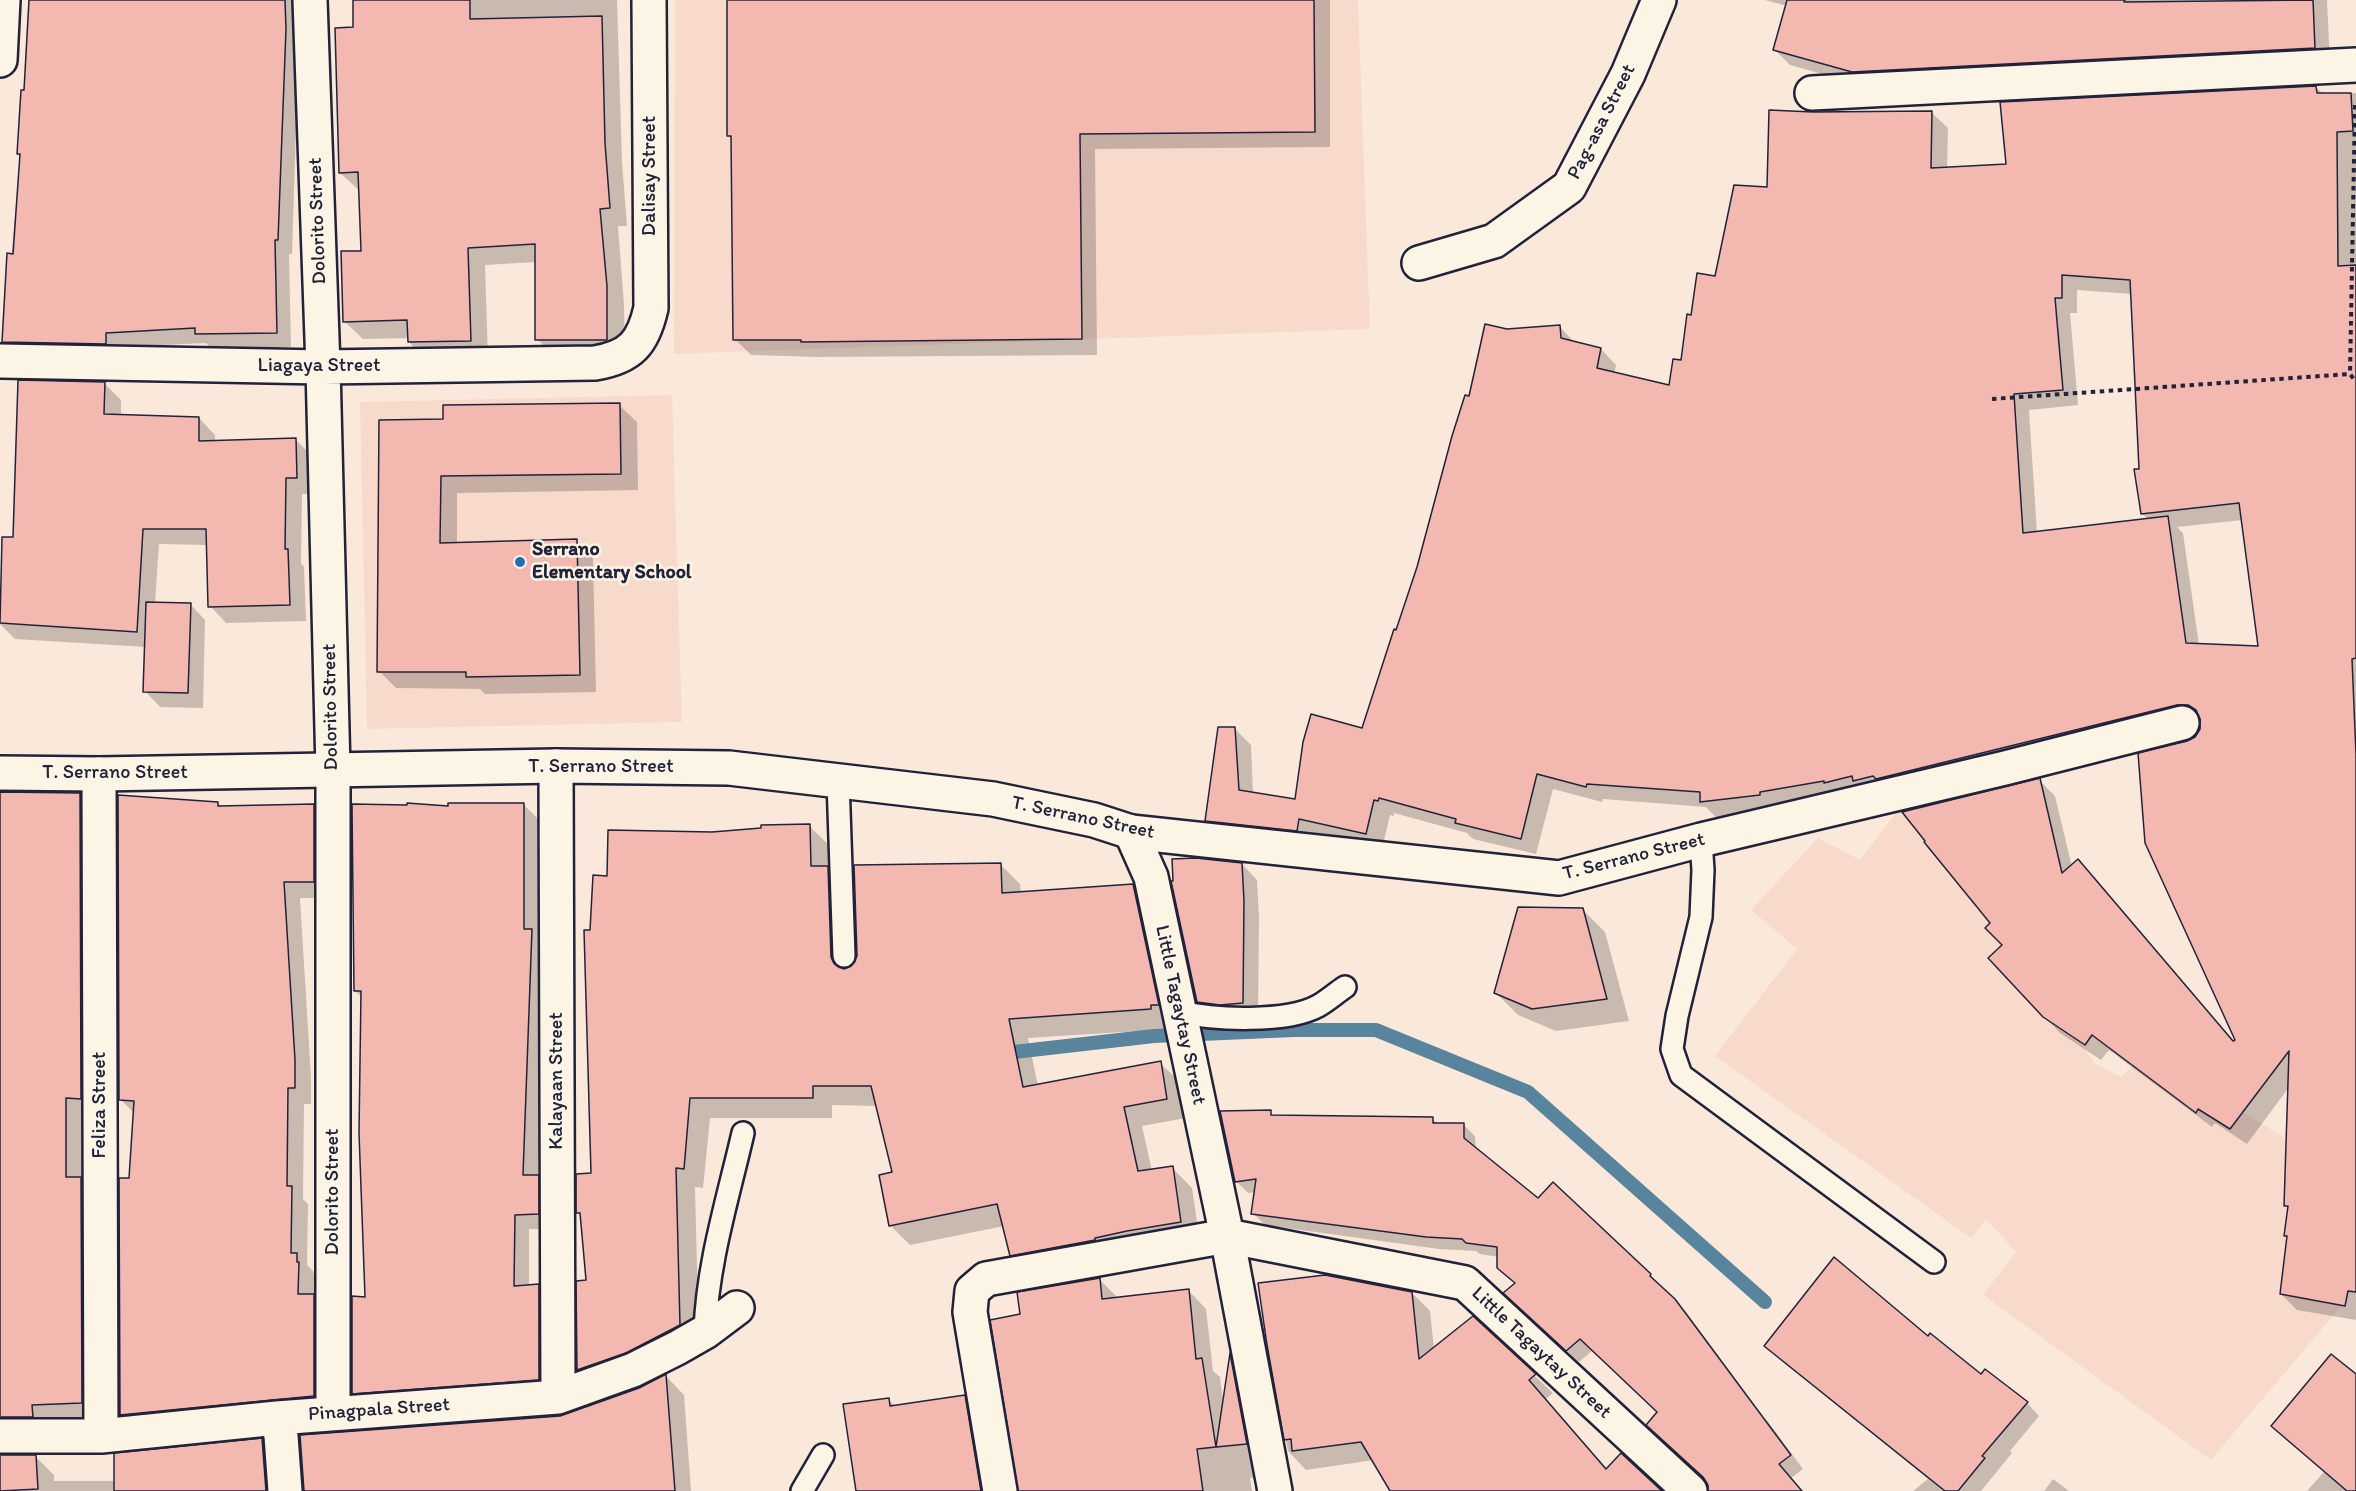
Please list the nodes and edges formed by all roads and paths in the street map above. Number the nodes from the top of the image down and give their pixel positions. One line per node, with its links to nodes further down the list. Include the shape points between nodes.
1 (3, 0): 5 (street)
2 (310, 0): 11 (street, Dolorito Street)
3 (649, 0): 9 (street, Dalisay Street, via 651,308 646,330)
4 (1659, 0): 8 (street, Pag-asa Street, via 1628,74 1569,187 1494,241)
5 (0, 60)
6 (2356, 65): 7 (street); 12 (path)
7 (1812, 93)
8 (1419, 263)
9 (634, 347): 11 (street, Liagaya Street, via 614,360 595,363)
10 (0, 362): 11 (street, Liagaya Street)
11 (323, 367): 17 (street, Dolorito Street)
12 (2350, 374): 13 (path); 14 (path)
13 (2356, 382)
14 (1992, 399)
15 (2182, 723): 22 (street, T. Serrano Street)
16 (556, 766): 17 (street, T. Serrano Street); 20 (street, T. Serrano Street, via 729,768); 31 (street, Kalayaan Street)
17 (333, 770): 19 (street, T. Serrano Street); 32 (street, Dolorito Street)
18 (0, 773): 19 (street, T. Serrano Street)
19 (99, 774): 35 (street, Feliza Street)
20 (838, 781): 21 (street, T. Serrano Street, via 993,800 1094,820); 23 (lane)
21 (1131, 832): 22 (street, T. Serrano Street, via 1559,879); 25 (street, Little Tagaytay Street, via 1151,877)
22 (1701, 840): 28 (lane, via 1701,916 1672,1049 1681,1076)
23 (844, 956)
24 (1345, 987): 25 (lane, via 1318,1006 1298,1014 1234,1019)
25 (1181, 1014): 27 (street, Little Tagaytay Street)
26 (743, 1133): 30 (lane, via 708,1292)
27 (1227, 1236): 37 (street, Little Tagaytay Street, via 1465,1283); 40 (street, via 986,1279 972,1291 969,1312); 41 (street, Little Tagaytay Street)
28 (1934, 1262)
29 (737, 1308): 30 (street, Pinagpala Street)
30 (705, 1332): 31 (street, Pinagpala Street, via 633,1370)
31 (558, 1397): 32 (street, Pinagpala Street)
32 (333, 1413): 33 (street, Pinagpala Street)
33 (277, 1418): 35 (street, Pinagpala Street); 38 (street)
34 (0, 1436): 35 (street, Pinagpala Street)
35 (101, 1436)
36 (823, 1455): 39 (lane)
37 (1687, 1490)
38 (285, 1491)
39 (802, 1491)
40 (1000, 1491)
41 (1275, 1491)

